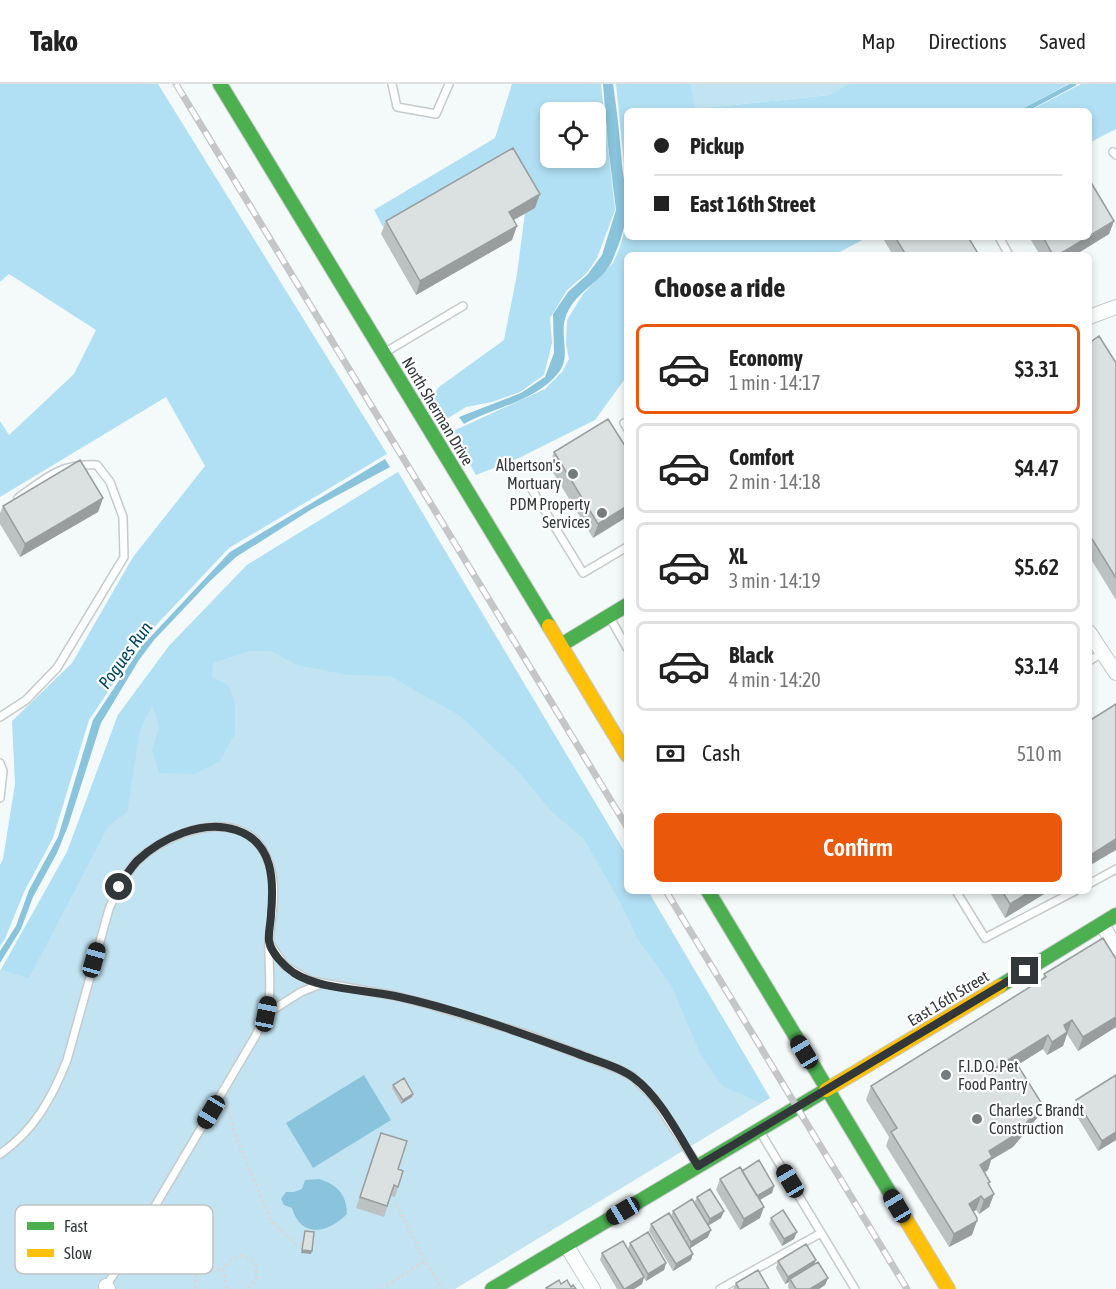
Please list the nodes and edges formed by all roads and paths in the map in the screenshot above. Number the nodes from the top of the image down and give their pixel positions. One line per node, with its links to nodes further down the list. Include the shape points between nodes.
1 (220, 84): 7 (main road, North Sherman Drive)
2 (392, 84): 3 (lane, via 397,107 436,114)
3 (448, 84)
4 (463, 306): 7 (lane)
5 (1116, 307): 6 (street)
6 (1092, 316)
7 (384, 353): 15 (main road, North Sherman Drive)
8 (531, 488): 10 (lane, via 583,573)
9 (9, 504): 19 (lane, via 56,472 78,464 97,465 110,482 123,517 124,557 57,668 26,700)
10 (624, 549)
11 (624, 607): 12 (main road)
12 (609, 616): 14 (lane); 15 (main road)
13 (1092, 637): 16 (street)
14 (624, 643)
15 (561, 645): 20 (main road, North Sherman Drive)
16 (1102, 653): 17 (lane); 18 (street)
17 (1092, 659)
18 (1116, 673)
19 (0, 716)
20 (624, 750)
21 (0, 763): 22 (lane)
22 (0, 798)
23 (1116, 868): 24 (lane)
24 (1092, 882)
25 (710, 894): 34 (main road)
26 (958, 894): 27 (lane, via 985,938)
27 (1069, 894)
28 (1116, 915): 29 (main road, East 16th Street)
29 (1102, 924): 31 (street); 34 (main road, East 16th Street)
30 (269, 942): 32 (lane, via 285,966 311,981); 33 (lane); 37 (lane, via 274,884 263,851 253,839 224,827 202,829 169,838 144,855 129,870 109,909 58,1083 38,1118)
31 (1116, 948)
32 (323, 983): 33 (lane); 38 (lane, via 431,1005 526,1034 618,1069 633,1077 654,1098)
33 (266, 1014): 35 (lane)
34 (826, 1090): 36 (main road, East 16th Street); 60 (main road)
35 (223, 1092): 40 (lane); 42 (path, via 236,1137 271,1221)
36 (758, 1129): 38 (main road, East 16th Street); 41 (lane)
37 (0, 1154)
38 (698, 1166): 43 (main road, East 16th Street)
39 (396, 1204): 44 (path)
40 (156, 1205)
41 (821, 1233): 49 (lane); 59 (lane)
42 (302, 1245)
43 (566, 1245): 56 (main road, East 16th Street); 57 (street)
44 (425, 1261): 54 (path); 55 (path)
45 (213, 1269): 46 (path)
46 (224, 1270): 52 (path); 53 (path, via 231,1258 248,1257 256,1266 256,1278)
47 (115, 1274): 50 (lane)
48 (196, 1275): 51 (path)
49 (729, 1287): 58 (lane)
50 (106, 1288)
51 (195, 1289)
52 (227, 1289)
53 (248, 1289)
54 (381, 1289)
55 (443, 1289)
56 (492, 1289)
57 (593, 1289)
58 (720, 1289)
59 (855, 1289)
60 (948, 1289)

